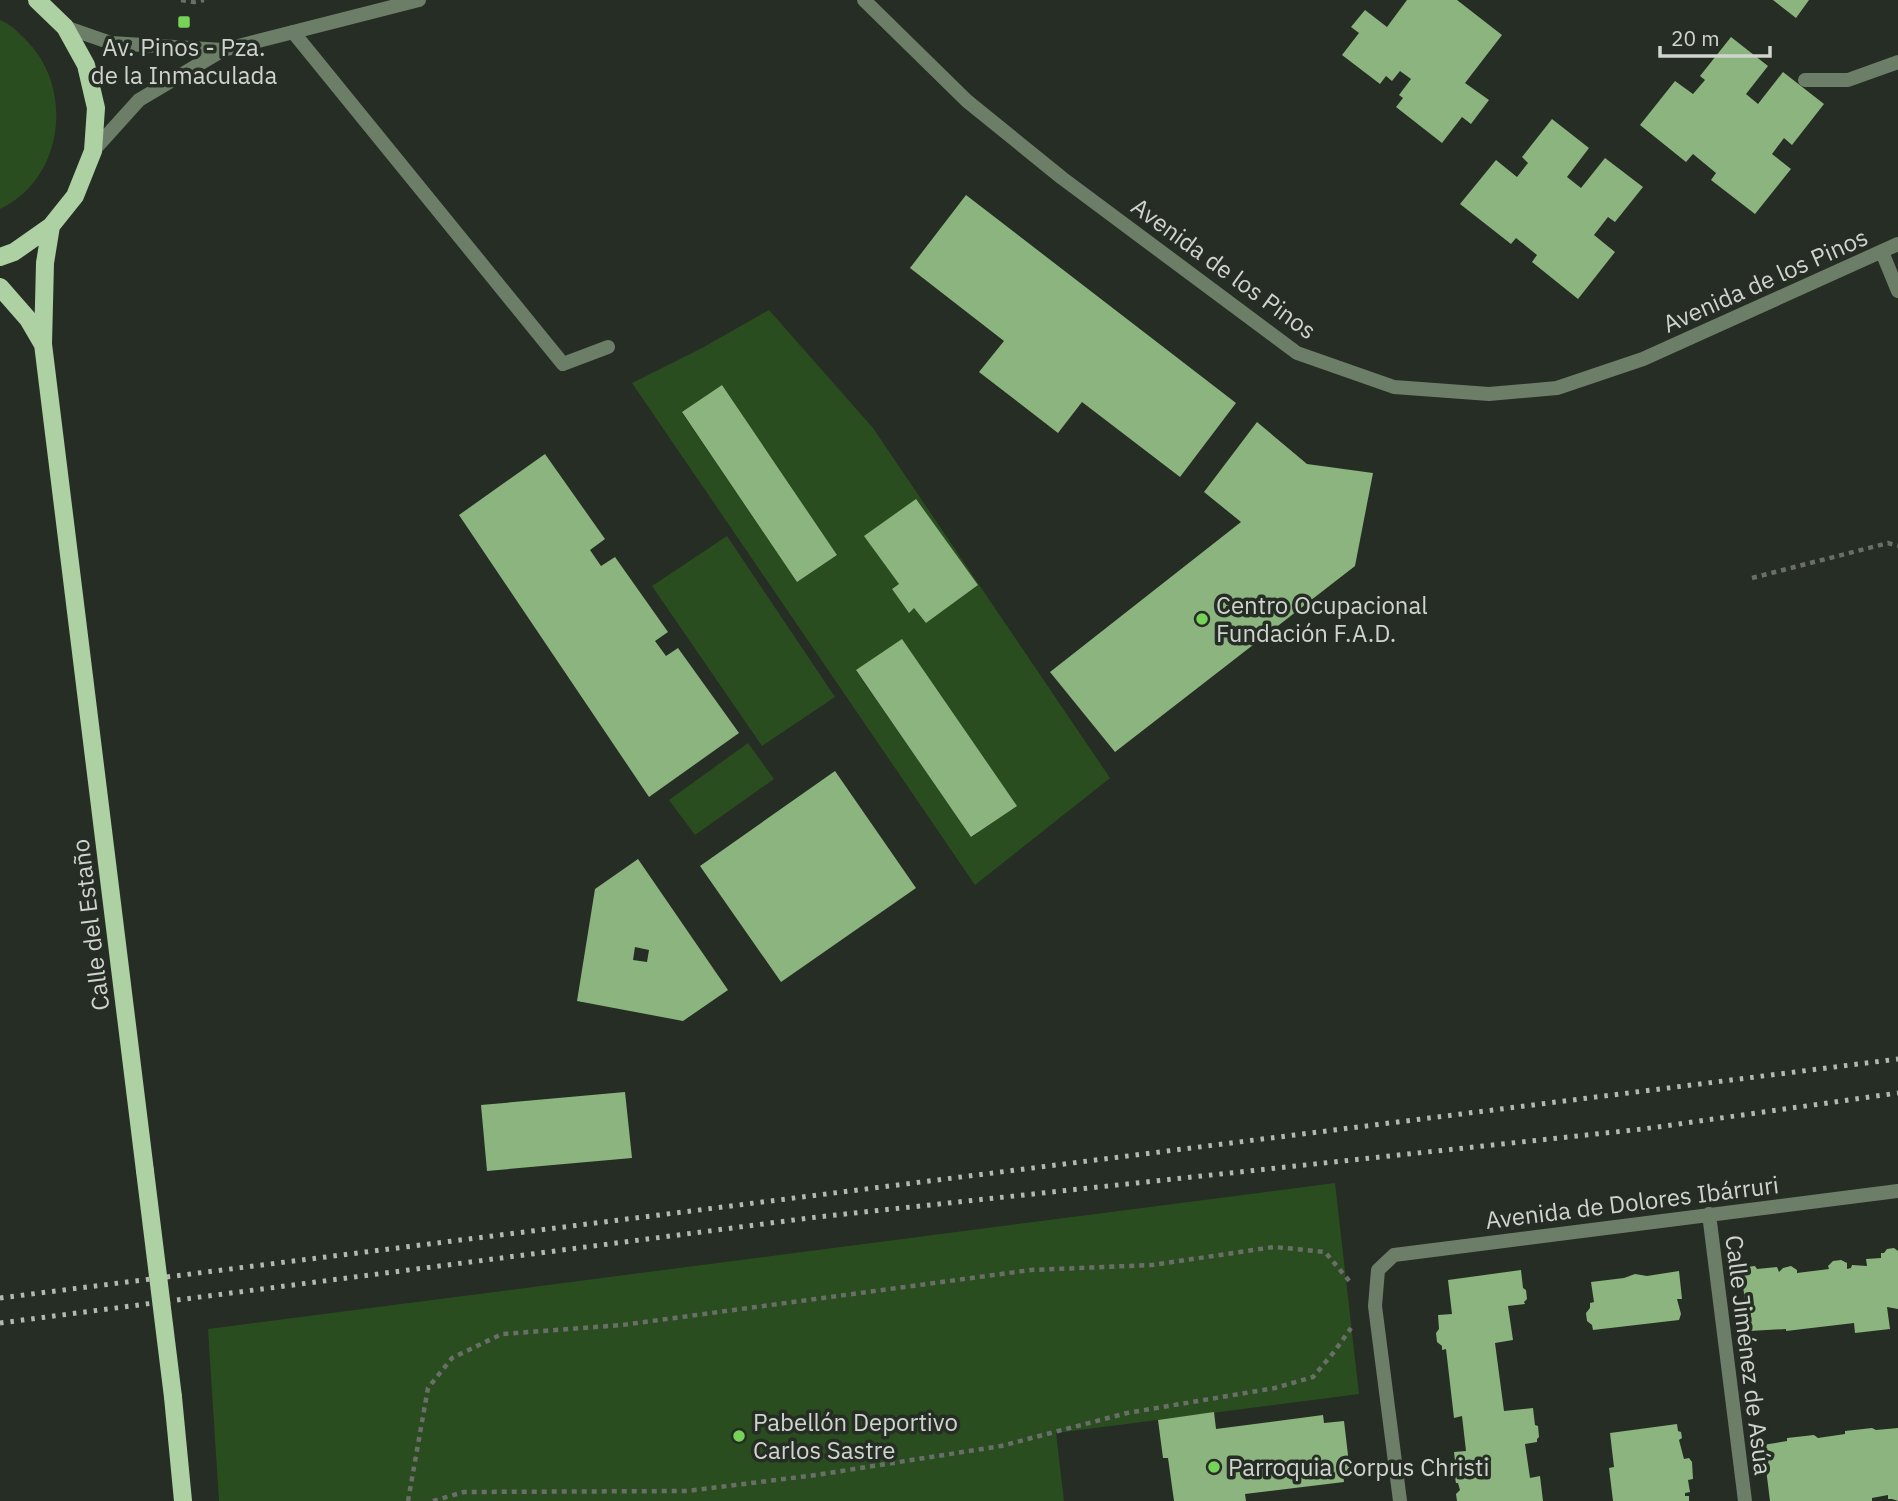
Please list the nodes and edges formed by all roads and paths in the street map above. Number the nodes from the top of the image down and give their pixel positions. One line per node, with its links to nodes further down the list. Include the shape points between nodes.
1 (37, 0): 6 (main road)
2 (181, 0): 3 (path)
3 (204, 0)
4 (419, 0): 7 (street)
5 (864, 0): 14 (street, Avenida de los Pinos, via 967,101 1062,178 1297,353 1394,387 1489,394 1557,388 1643,359)
6 (65, 27): 8 (street, via 111,43); 11 (main road, via 86,65 96,108)
7 (293, 32): 8 (street); 19 (street, via 563,364)
8 (223, 50): 11 (street, via 139,100)
9 (1898, 62): 10 (street, via 1848,80)
10 (1805, 80)
11 (93, 151): 12 (main road, via 75,196)
12 (51, 226): 15 (main road); 18 (main road, Calle del Estaño)
13 (1898, 244): 14 (street, Avenida de los Pinos)
14 (1882, 252): 17 (street)
15 (0, 257)
16 (0, 287): 18 (main road, Calle del Estaño)
17 (1898, 291)
18 (43, 344): 26 (main road, Calle del Estaño, bridge)
19 (608, 347)
20 (1898, 546): 21 (path, via 1888,543)
21 (1752, 578)
22 (1898, 1191): 23 (street, Avenida de Dolores Ibárruri)
23 (1709, 1214): 29 (street, Avenida de Dolores Ibárruri, via 1394,1255 1378,1270 1375,1306); 30 (street, Calle Jiménez de Asúa)
24 (1356, 1289): 27 (path, via 1325,1252 1274,1247 1152,1265 1031,1270 622,1325 502,1334 452,1358 428,1388)
25 (1354, 1324): 28 (path, via 1313,1377 1275,1388 1127,1413 1001,1446 687,1491 464,1492)
26 (183, 1501)
27 (408, 1501)
28 (433, 1501)
29 (1400, 1501)
30 (1745, 1501)

